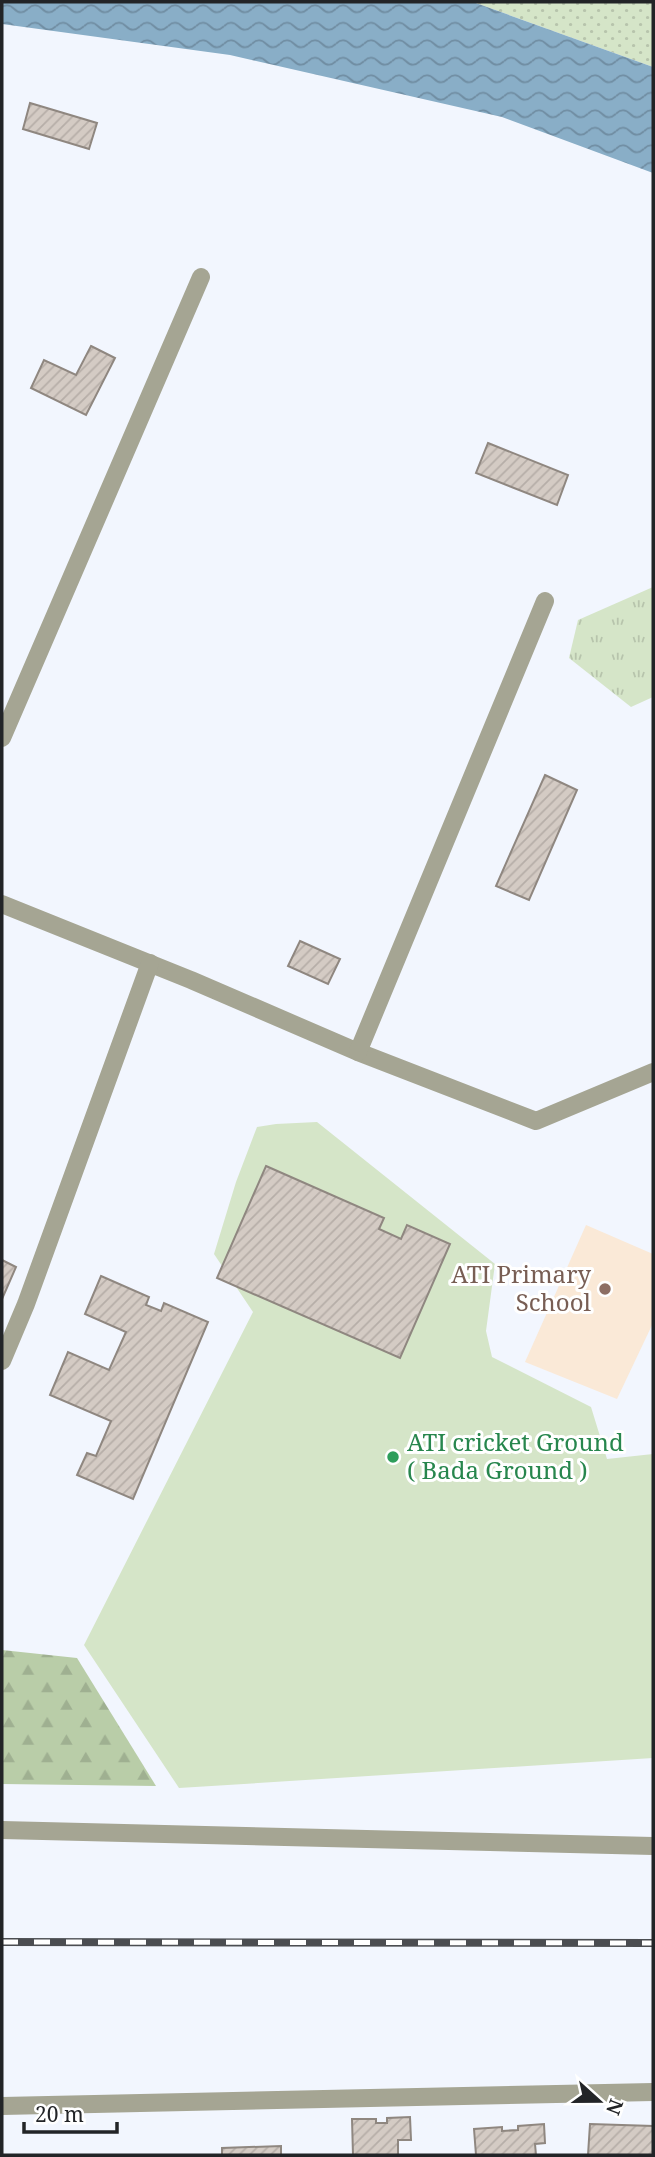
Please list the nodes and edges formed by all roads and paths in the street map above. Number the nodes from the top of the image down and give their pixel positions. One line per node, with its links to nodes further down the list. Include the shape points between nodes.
1 (201, 277): 3 (street)
2 (545, 601): 6 (street)
3 (2, 738)
4 (2, 904): 5 (street)
5 (150, 963): 6 (street); 8 (street)
6 (358, 1052): 7 (street, via 536,1121)
7 (653, 1072)
8 (2, 1361)
9 (2, 1830): 10 (street)
10 (653, 1846)
11 (653, 2092): 12 (street)
12 (2, 2106)

